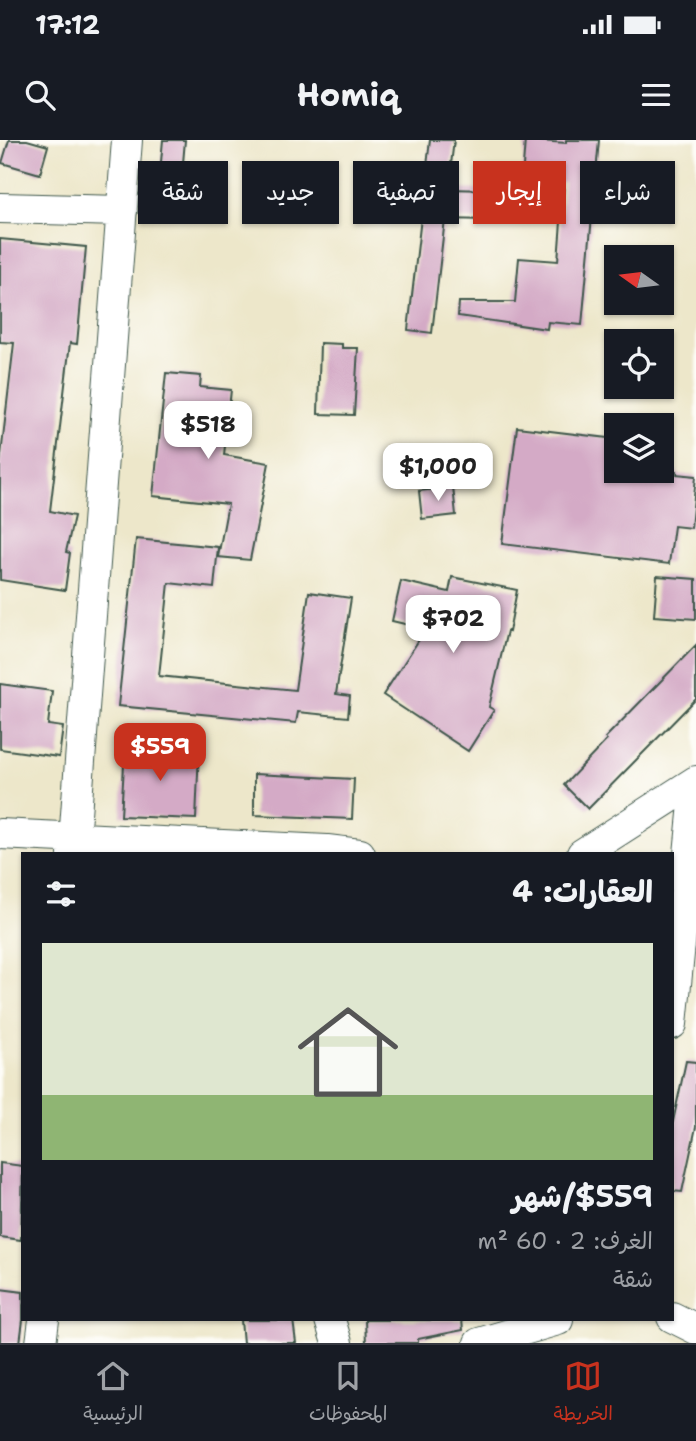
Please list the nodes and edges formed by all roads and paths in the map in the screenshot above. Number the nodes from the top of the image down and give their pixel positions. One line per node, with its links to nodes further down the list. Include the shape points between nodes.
1 (127, 140): 3 (street)
2 (0, 208): 3 (street)
3 (122, 211): 6 (street)
4 (696, 782): 8 (street); 9 (street)
5 (0, 834): 6 (street)
6 (74, 846): 7 (street)
7 (344, 852)
8 (585, 852)
9 (674, 1004)
10 (674, 1318): 14 (street)
11 (44, 1321): 15 (street)
12 (330, 1321): 16 (street)
13 (555, 1321): 17 (street)
14 (696, 1329)
15 (41, 1343)
16 (337, 1343)
17 (479, 1343)

